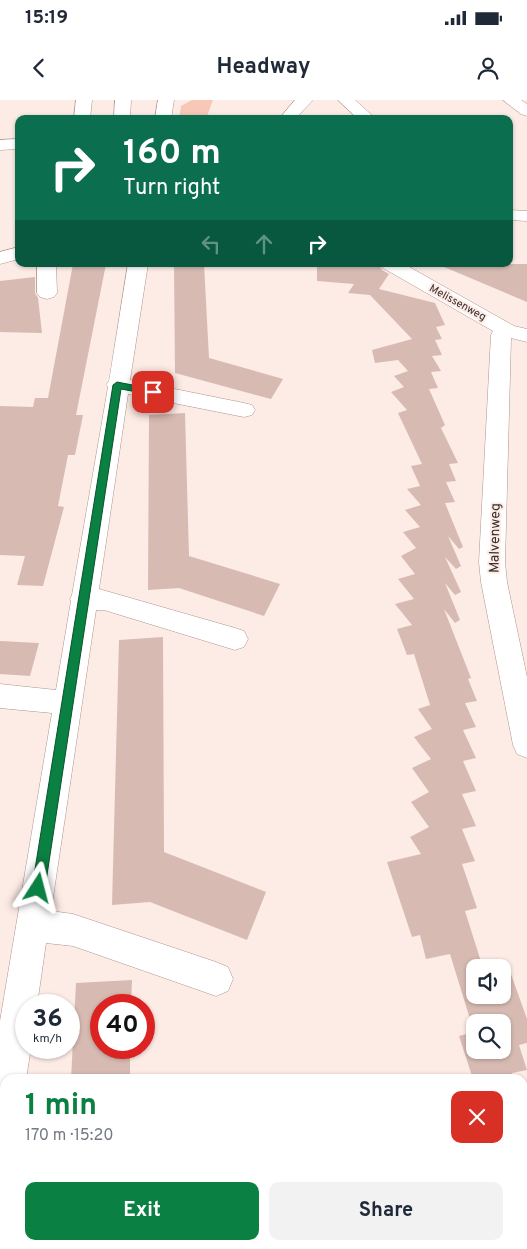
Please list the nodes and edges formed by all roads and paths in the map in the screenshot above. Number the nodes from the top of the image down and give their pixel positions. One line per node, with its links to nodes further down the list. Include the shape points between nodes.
1 (84, 100): 8 (street)
2 (123, 100): 9 (street)
3 (166, 100): 10 (street)
4 (305, 100): 11 (street)
5 (346, 100): 12 (street)
6 (511, 100): 7 (street)
7 (527, 111)
8 (82, 115)
9 (122, 115)
10 (164, 115)
11 (290, 115)
12 (363, 115)
13 (15, 144): 14 (street)
14 (0, 145)
15 (513, 216): 16 (street)
16 (527, 216)
17 (15, 254): 18 (street)
18 (0, 258)
19 (46, 267): 22 (street)
20 (137, 267): 24 (street)
21 (396, 267): 23 (street, Melissenweg)
22 (47, 293)
23 (517, 333): 30 (street, Malvenweg, via 501,335 492,562)
24 (117, 385): 25 (street); 26 (street)
25 (244, 410)
26 (83, 599): 27 (street, via 104,600); 29 (street)
27 (235, 640)
28 (0, 696): 29 (street)
29 (67, 703): 31 (street)
30 (527, 745)
31 (32, 925): 32 (street, via 73,930); 33 (street)
32 (216, 979)
33 (9, 1074)

